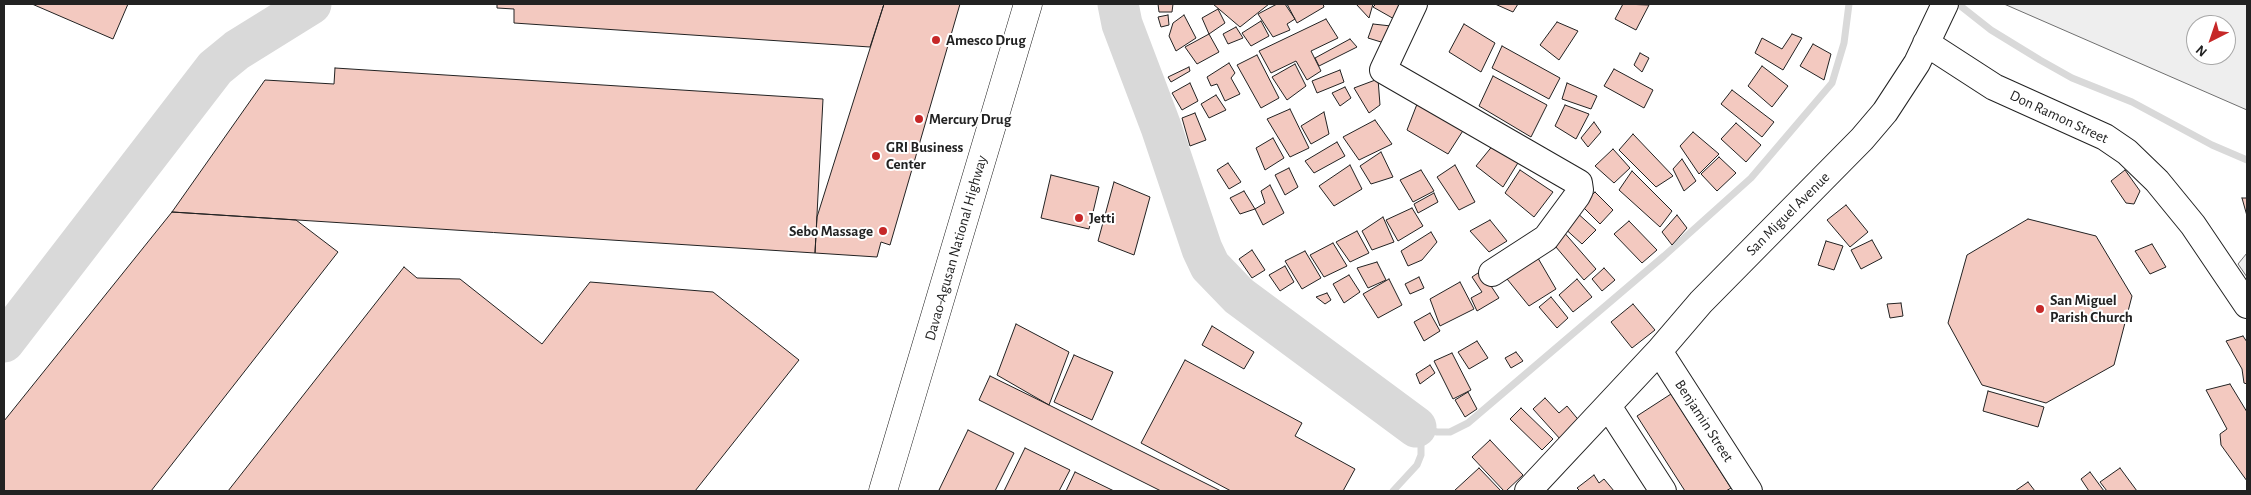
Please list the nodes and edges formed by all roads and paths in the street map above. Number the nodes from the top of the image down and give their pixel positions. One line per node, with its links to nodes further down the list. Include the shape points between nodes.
1 (1028, 4): 9 (highway, Davao-Agusan National Highway)
2 (1414, 4): 5 (street, via 1383,70 1579,183 1578,196 1546,238)
3 (1944, 6): 4 (street, San Miguel Avenue)
4 (1926, 44): 6 (street, Don Ramon Street, via 1994,87 2105,137 2128,152 2192,225); 7 (street, San Miguel Avenue, via 1905,83 1868,132 1724,278)
5 (1492, 273)
6 (2247, 304)
7 (1659, 351): 8 (street, San Miguel Avenue); 12 (street, Benjamin Street)
8 (1608, 406): 10 (street, San Miguel Avenue); 11 (street)
9 (883, 491)
10 (1528, 491)
11 (1663, 491)
12 (1749, 491)

